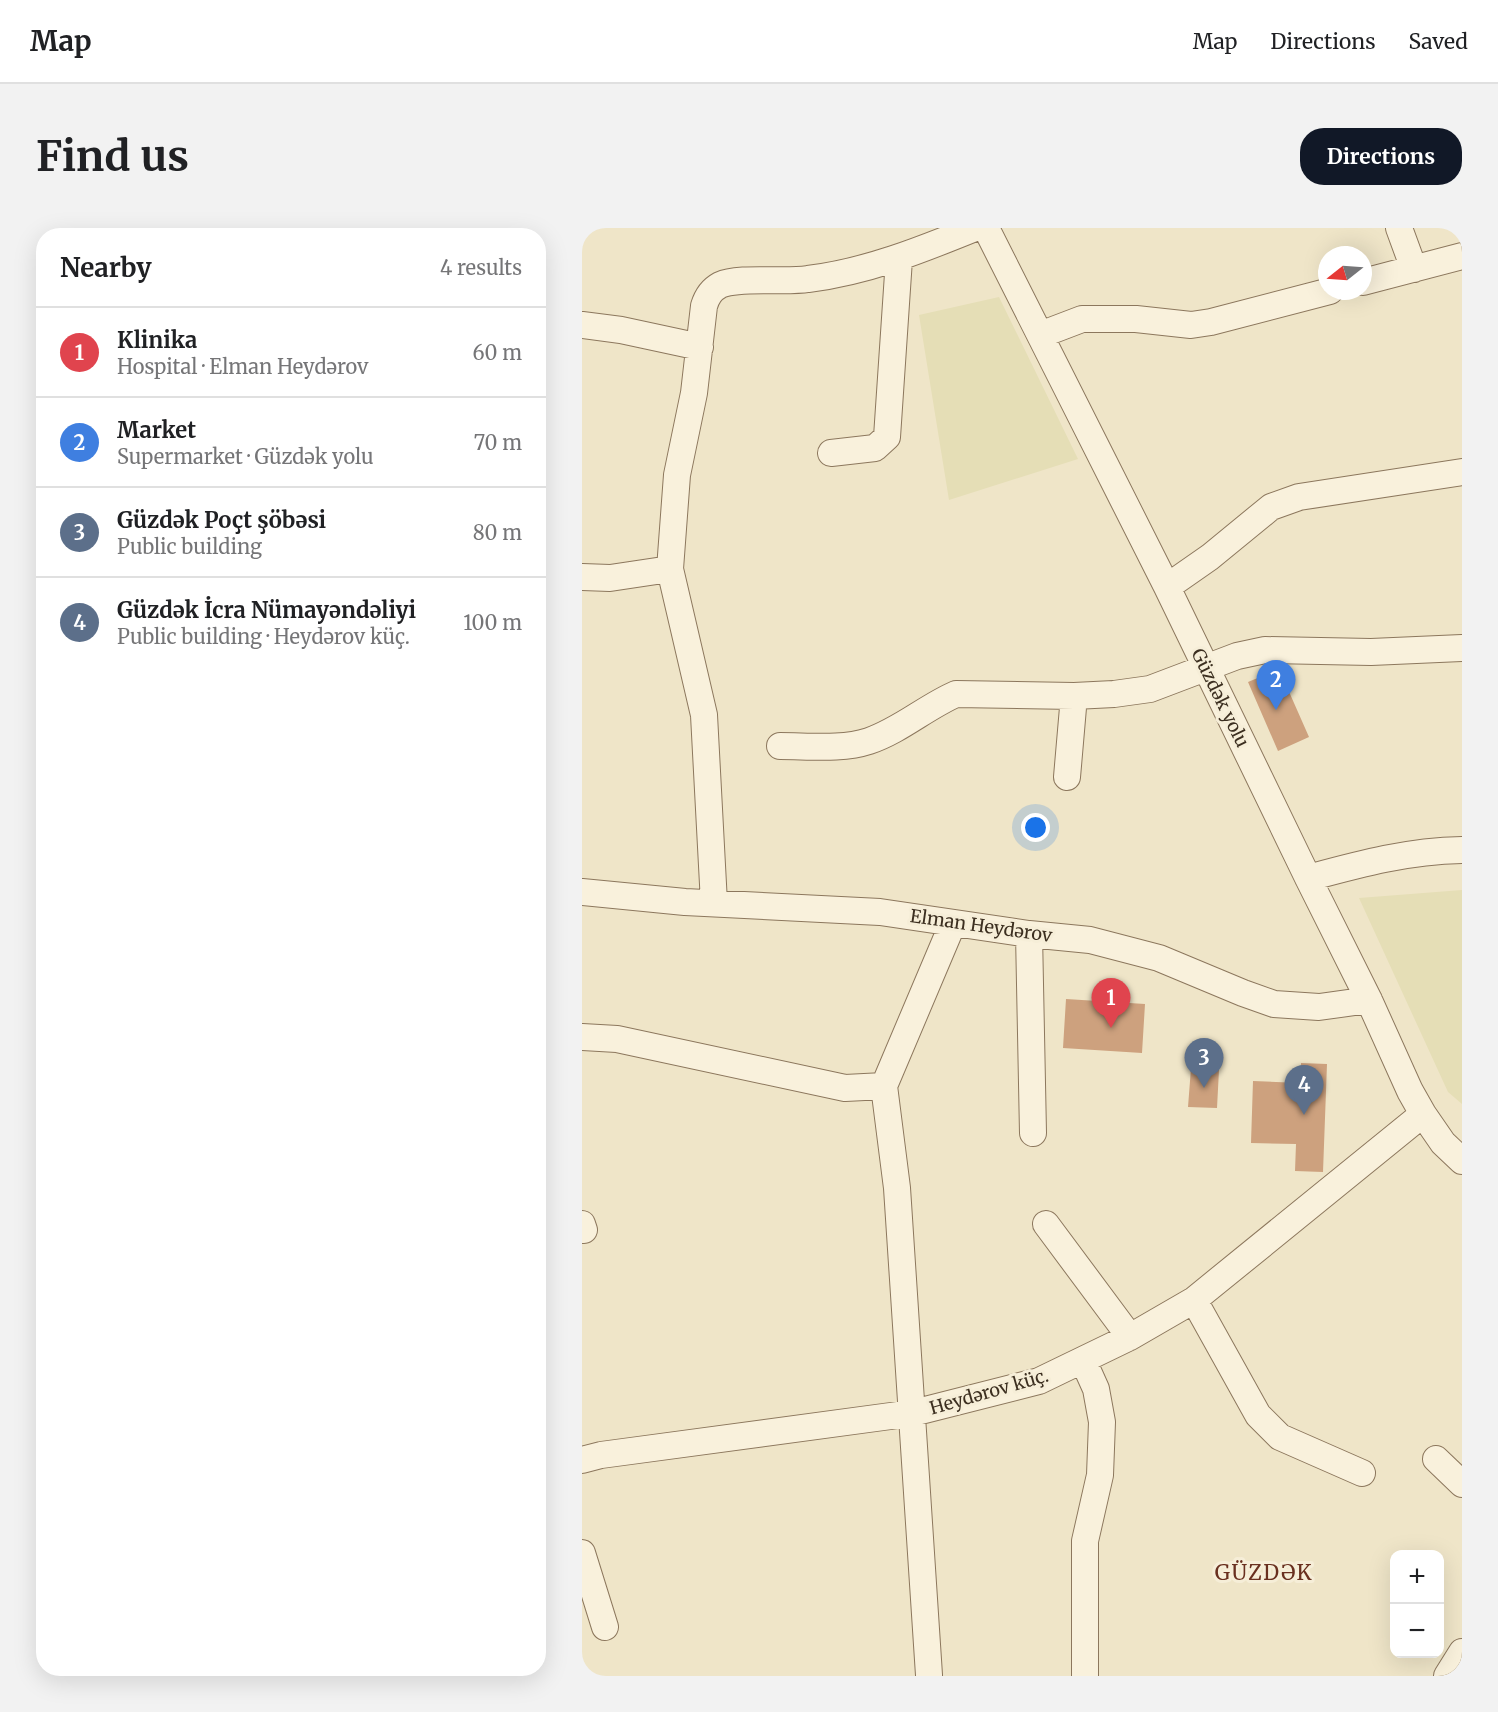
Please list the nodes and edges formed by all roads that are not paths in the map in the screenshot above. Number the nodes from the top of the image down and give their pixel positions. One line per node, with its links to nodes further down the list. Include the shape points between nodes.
1 (975, 228): 5 (street)
2 (986, 228): 10 (street, Güzdək yolu)
3 (1399, 228): 6 (street)
4 (1462, 256): 6 (street)
5 (899, 259): 11 (street, via 806,280 721,285 708,294); 12 (street, via 887,437 875,448)
6 (1414, 269): 7 (street)
7 (1372, 280)
8 (1318, 294): 10 (street, via 1191,325 1082,319)
9 (582, 325): 11 (street)
10 (1040, 335): 16 (street, Güzdək yolu)
11 (700, 347): 14 (street, via 677,475)
12 (831, 453)
13 (1462, 472): 16 (street, via 1299,497 1271,507)
14 (670, 568): 15 (street, via 610,578); 25 (street, via 704,715)
15 (582, 577)
16 (1167, 587): 18 (street, Güzdək yolu)
17 (1462, 648): 18 (street, via 1371,652 1265,650)
18 (1206, 668): 19 (street, via 1150,689); 23 (street, Güzdək yolu)
19 (1074, 696): 20 (street, via 956,694 868,742); 21 (street)
20 (780, 746)
21 (1067, 777)
22 (1462, 850): 23 (street, via 1378,859)
23 (1308, 878): 28 (street, Güzdək yolu)
24 (582, 892): 25 (street, Elman Heydərov)
25 (714, 903): 26 (street, Elman Heydərov, via 880,912)
26 (953, 923): 27 (street, Elman Heydərov); 30 (street)
27 (1029, 934): 28 (street, Elman Heydərov, via 1090,940 1159,958 1274,1004 1319,1007); 32 (street)
28 (1370, 1000): 31 (street, Güzdək yolu)
29 (582, 1037): 30 (street, via 617,1039 845,1088)
30 (884, 1086): 38 (street, via 897,1188)
31 (1423, 1114): 33 (street, Güzdək yolu, via 1443,1143); 35 (street, Heydərov küç.)
32 (1033, 1133)
33 (1462, 1161)
34 (1046, 1224): 36 (street)
35 (1194, 1300): 36 (street, Heydərov küç.); 41 (street, via 1258,1415 1280,1437)
36 (1130, 1337): 37 (street, Heydərov küç.)
37 (1083, 1360): 38 (street, Heydərov küç., via 1039,1381); 47 (street, via 1096,1389 1102,1422 1100,1475 1085,1541)
38 (913, 1413): 40 (street, Heydərov küç.); 46 (street)
39 (1436, 1459): 42 (street)
40 (582, 1460)
41 (1362, 1473)
42 (1462, 1484)
43 (582, 1553): 44 (street)
44 (605, 1627)
45 (1462, 1652): 48 (street)
46 (929, 1675)
47 (1085, 1676)
48 (1447, 1676)

